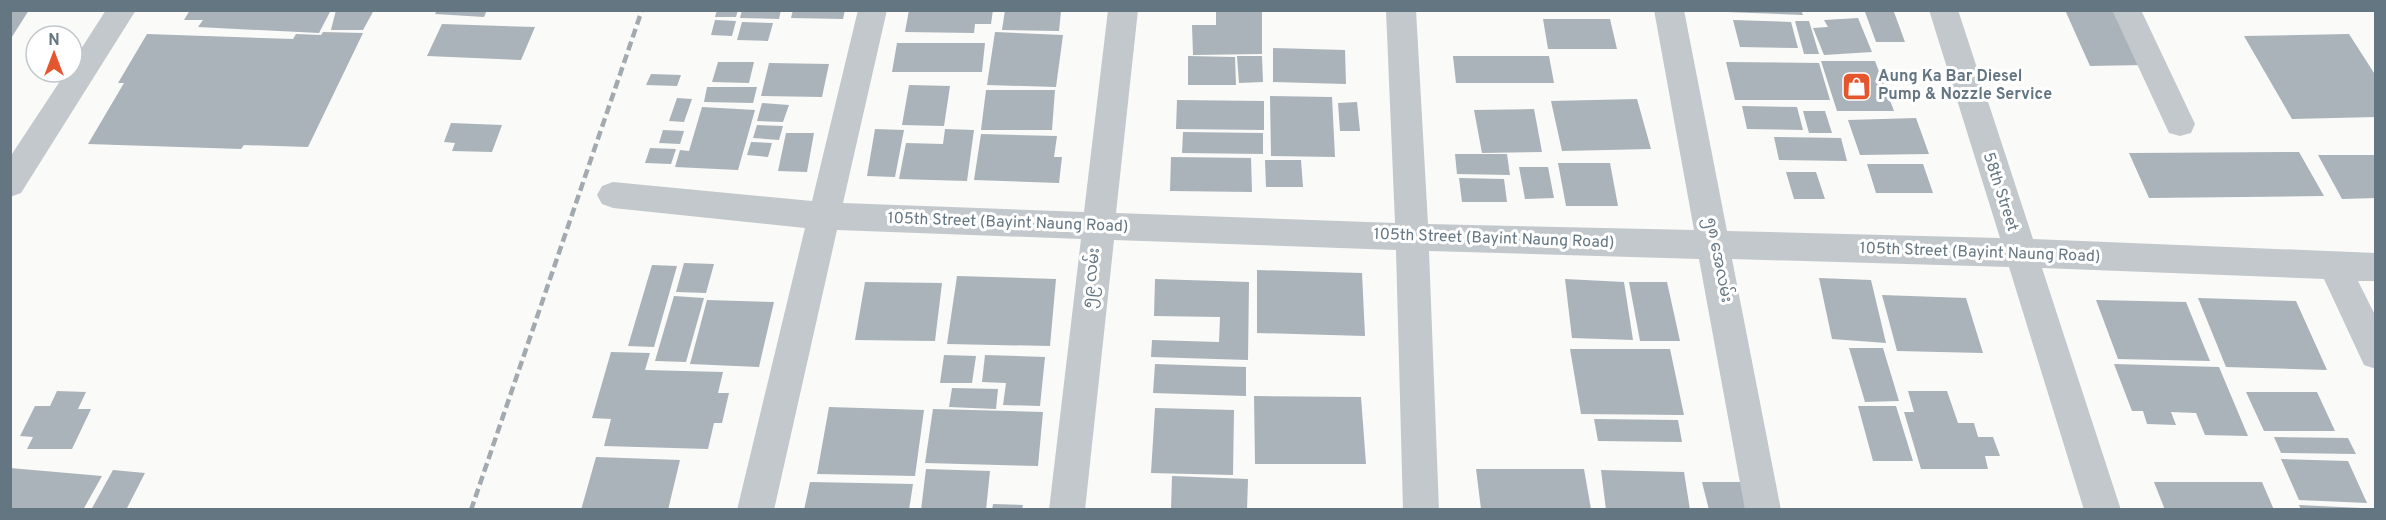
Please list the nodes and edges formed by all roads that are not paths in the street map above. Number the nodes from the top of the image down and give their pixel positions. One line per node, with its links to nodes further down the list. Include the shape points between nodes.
1 (122, 10): 9 (street)
2 (873, 10): 11 (street)
3 (1123, 10): 12 (street, ၅၉ လမ်း)
4 (1401, 10): 13 (street)
5 (1669, 10): 14 (street, ၅၈ အေလမ်း)
6 (1943, 10): 15 (street, 58th Street)
7 (2126, 10): 8 (street)
8 (2180, 124)
9 (10, 184)
10 (613, 195): 11 (street, 105th Street (Bayint Naung Road))
11 (823, 216): 12 (street, 105th Street (Bayint Naung Road)); 19 (street)
12 (1097, 226): 13 (street, 105th Street (Bayint Naung Road)); 20 (street, ၅၉ လမ်း)
13 (1412, 237): 14 (street, 105th Street (Bayint Naung Road)); 21 (street)
14 (1715, 245): 15 (street, 105th Street (Bayint Naung Road)); 22 (street, ၅၈ အေလမ်း)
15 (2020, 253): 16 (street, 105th Street (Bayint Naung Road)); 23 (street, 58th Street)
16 (2334, 266): 17 (street, 105th Street (Bayint Naung Road)); 18 (street)
17 (2376, 267)
18 (2376, 354)
19 (755, 510)
20 (1067, 510)
21 (1421, 510)
22 (1763, 510)
23 (2103, 510)

